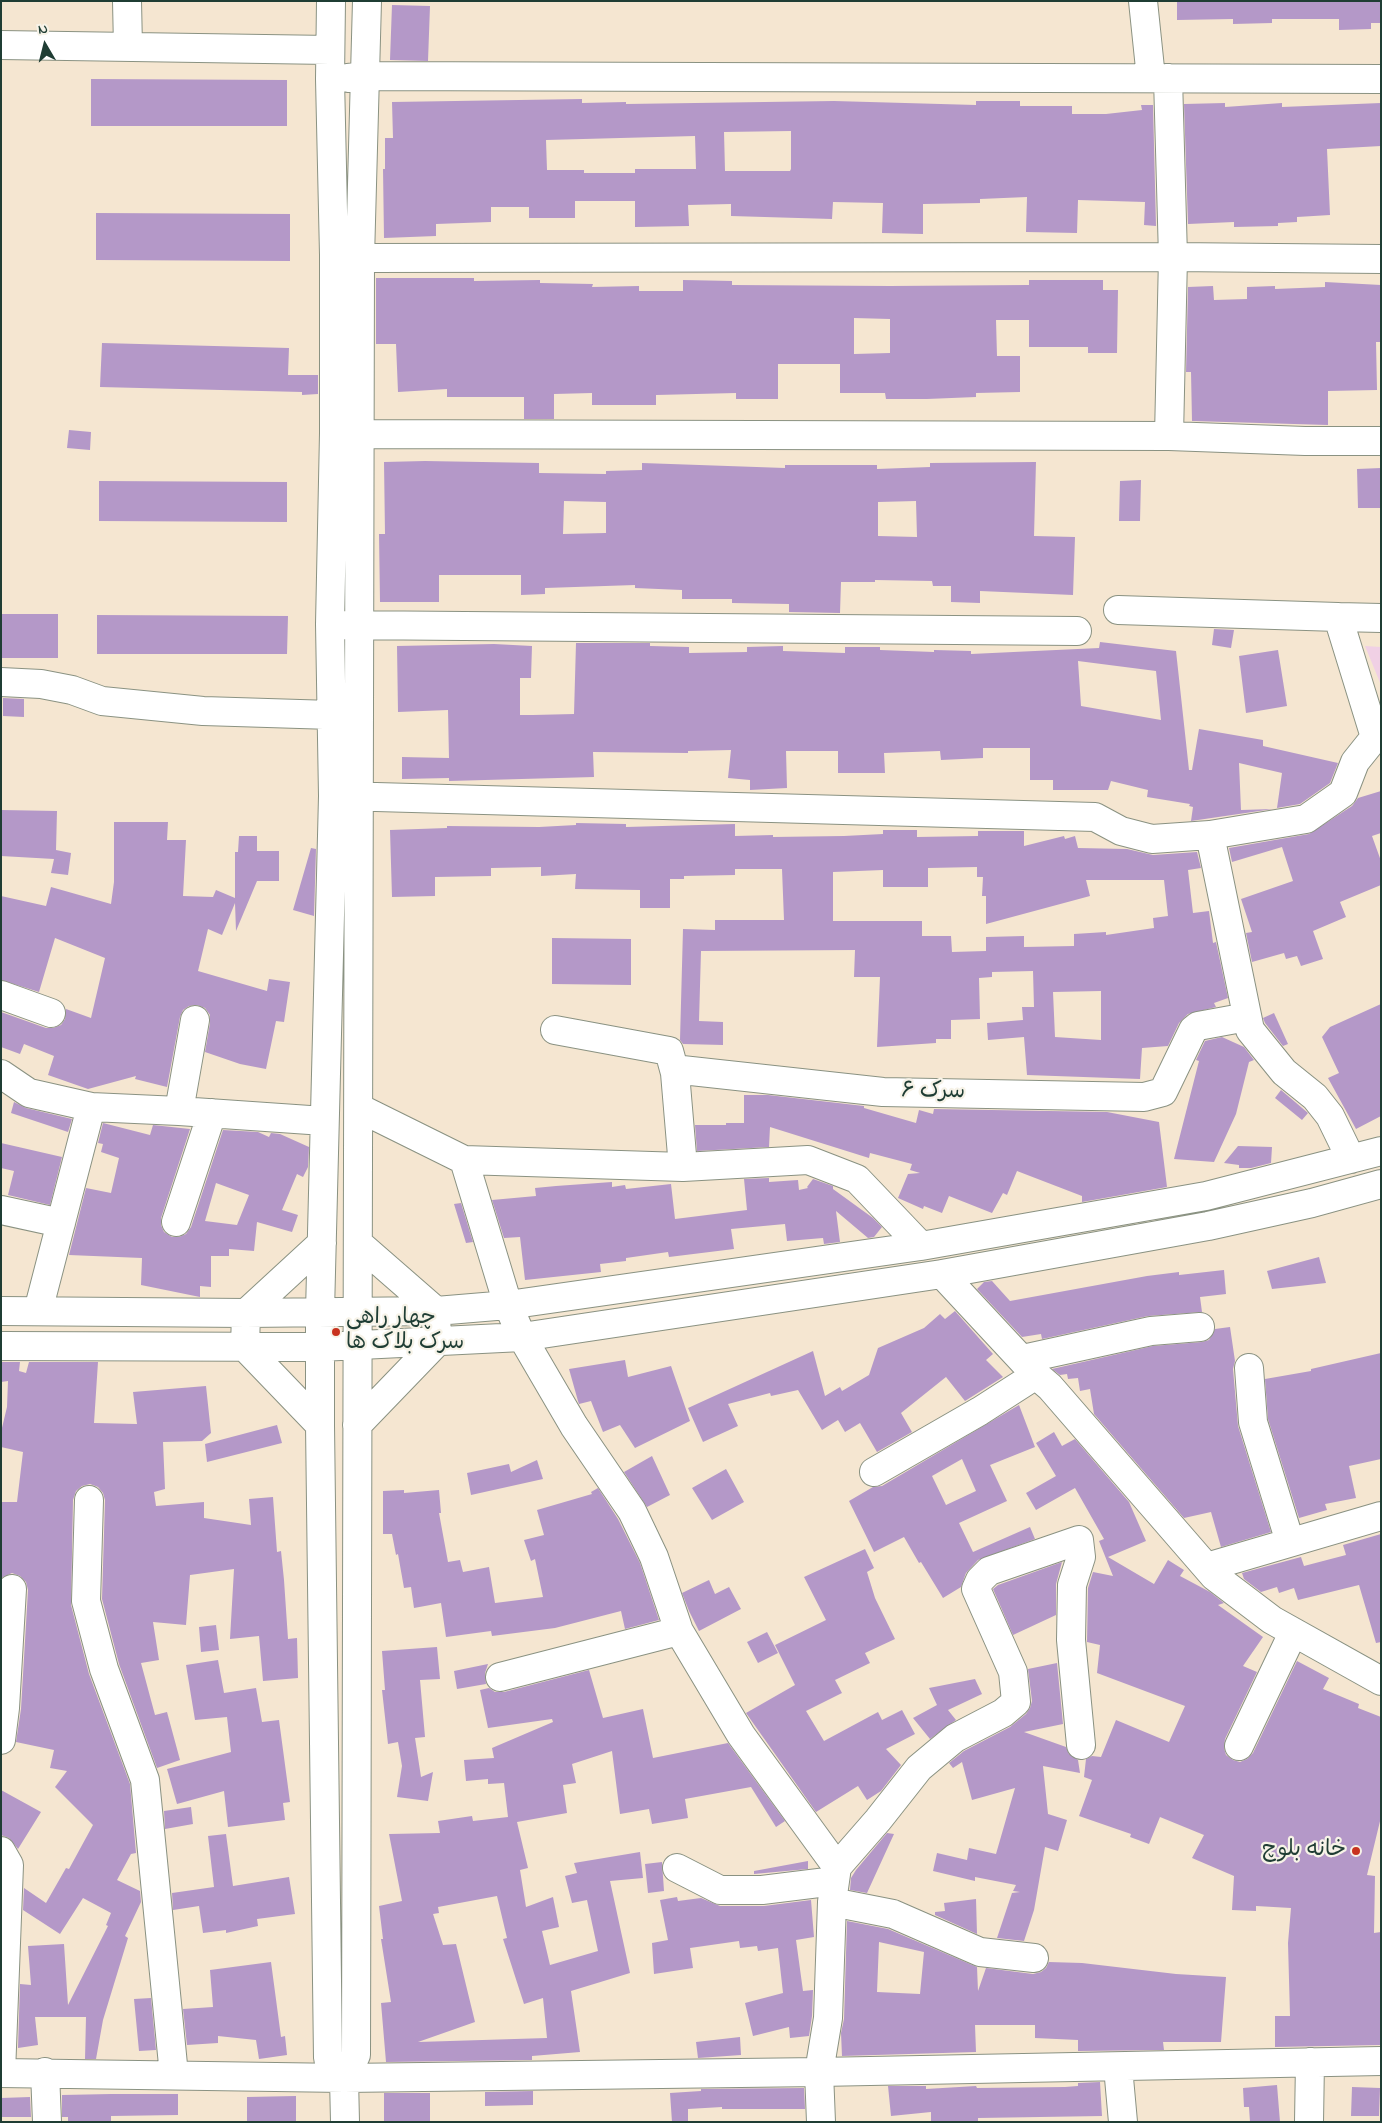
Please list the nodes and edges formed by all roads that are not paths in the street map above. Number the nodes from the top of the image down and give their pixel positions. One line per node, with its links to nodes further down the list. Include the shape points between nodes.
1 (127, 1): 6 (street)
2 (331, 1): 7 (street)
3 (367, 1): 8 (street)
4 (1144, 1): 9 (street)
5 (1, 45): 6 (street)
6 (128, 47): 7 (street)
7 (330, 50): 10 (street)
8 (366, 76): 9 (street); 10 (street); 12 (street)
9 (1160, 78): 11 (street); 13 (street)
10 (330, 79): 12 (street)
11 (1381, 80)
12 (347, 257): 13 (street); 15 (street)
13 (1173, 257): 14 (street); 16 (street)
14 (1381, 259)
15 (347, 434): 16 (street); 21 (street); 22 (street)
16 (1169, 436): 17 (street)
17 (1381, 441)
18 (1118, 610): 19 (street)
19 (1338, 617): 20 (street); 26 (street)
20 (1381, 618)
21 (330, 624): 22 (street); 25 (street)
22 (359, 626): 23 (street); 27 (street)
23 (1077, 630)
24 (1, 682): 25 (street, via 49,685 102,700 193,710)
25 (332, 715): 27 (street)
26 (1378, 747): 28 (street, via 1355,762 1344,793 1306,819)
27 (345, 796): 28 (street, via 1095,817 1120,830 1152,839); 37 (street); 40 (street)
28 (1210, 835): 31 (street)
29 (1, 995): 30 (street)
30 (51, 1013)
31 (1247, 1017): 34 (street, سرک ۶, via 1198,1026 1193,1030 1163,1092 1144,1097 883,1092 682,1070); 42 (street, via 1250,1030 1284,1072 1315,1097 1330,1116)
32 (195, 1020): 38 (street)
33 (555, 1030): 34 (street, via 669,1051)
34 (675, 1073): 44 (street)
35 (1, 1074): 36 (street, via 29,1093)
36 (91, 1107): 38 (street); 48 (street)
37 (359, 1108): 43 (street); 50 (street)
38 (179, 1111): 39 (street)
39 (212, 1113): 40 (street); 47 (street)
40 (324, 1122): 49 (street)
41 (1381, 1151): 42 (street)
42 (1351, 1159): 51 (street, via 1206,1196)
43 (464, 1160): 44 (street); 53 (street)
44 (683, 1167): 51 (street, via 808,1160 858,1179)
45 (1381, 1184): 52 (street, via 1208,1226)
46 (1, 1210): 48 (street)
47 (176, 1222)
48 (61, 1223): 54 (street)
49 (322, 1242): 57 (street); 59 (street)
50 (358, 1243): 56 (street); 58 (street)
51 (921, 1246): 53 (street)
52 (942, 1274): 61 (street); 67 (street)
53 (508, 1305): 56 (street); 61 (street)
54 (38, 1310): 55 (street); 59 (street)
55 (1, 1311)
56 (436, 1311): 58 (street); 62 (street)
57 (320, 1312): 58 (street); 59 (street); 66 (street)
58 (357, 1312): 64 (street)
59 (246, 1313): 65 (street)
60 (1200, 1327): 67 (street, via 1151,1331)
61 (522, 1337): 62 (street); 77 (street, via 574,1426 632,1512 654,1557)
62 (437, 1342): 64 (street); 70 (street)
63 (1, 1346): 65 (street)
64 (357, 1346): 66 (street); 70 (street)
65 (245, 1347): 66 (street); 69 (street)
66 (320, 1347): 69 (street)
67 (1029, 1367): 71 (street, via 980,1411); 75 (street)
68 (1249, 1368): 74 (street, via 1253,1422)
69 (320, 1425): 94 (street, via 328,2058)
70 (358, 1425): 94 (street, via 356,2055)
71 (874, 1472)
72 (88, 1500): 93 (street, via 86,1601 104,1670 145,1780)
73 (1381, 1516): 74 (street)
74 (1290, 1542): 75 (street)
75 (1206, 1567): 78 (street)
76 (12, 1589): 81 (street)
77 (679, 1631): 79 (street); 86 (street)
78 (1293, 1633): 80 (street); 83 (street)
79 (500, 1677)
80 (1381, 1681)
81 (1, 1740)
82 (1081, 1745): 86 (street, via 1071,1640 1072,1585 1082,1557 1079,1540 989,1571 980,1580 976,1589 1013,1672 1016,1702 1003,1713 955,1738 919,1768 878,1820)
83 (1239, 1746)
84 (1, 1850): 91 (street, via 9,1864 1,2073)
85 (677, 1868): 86 (street, via 720,1890)
86 (835, 1884): 87 (street, via 893,1914 980,1952); 92 (street, via 828,2018)
87 (1034, 1958)
88 (1381, 2061): 89 (street)
89 (1310, 2062): 90 (street); 99 (street)
90 (1118, 2067): 92 (street); 98 (street)
91 (45, 2072): 93 (street); 95 (street)
92 (819, 2072): 94 (street); 97 (street)
93 (174, 2076): 94 (street)
94 (344, 2078): 96 (street)
95 (47, 2122)
96 (345, 2122)
97 (821, 2122)
98 (1123, 2122)
99 (1309, 2122)

